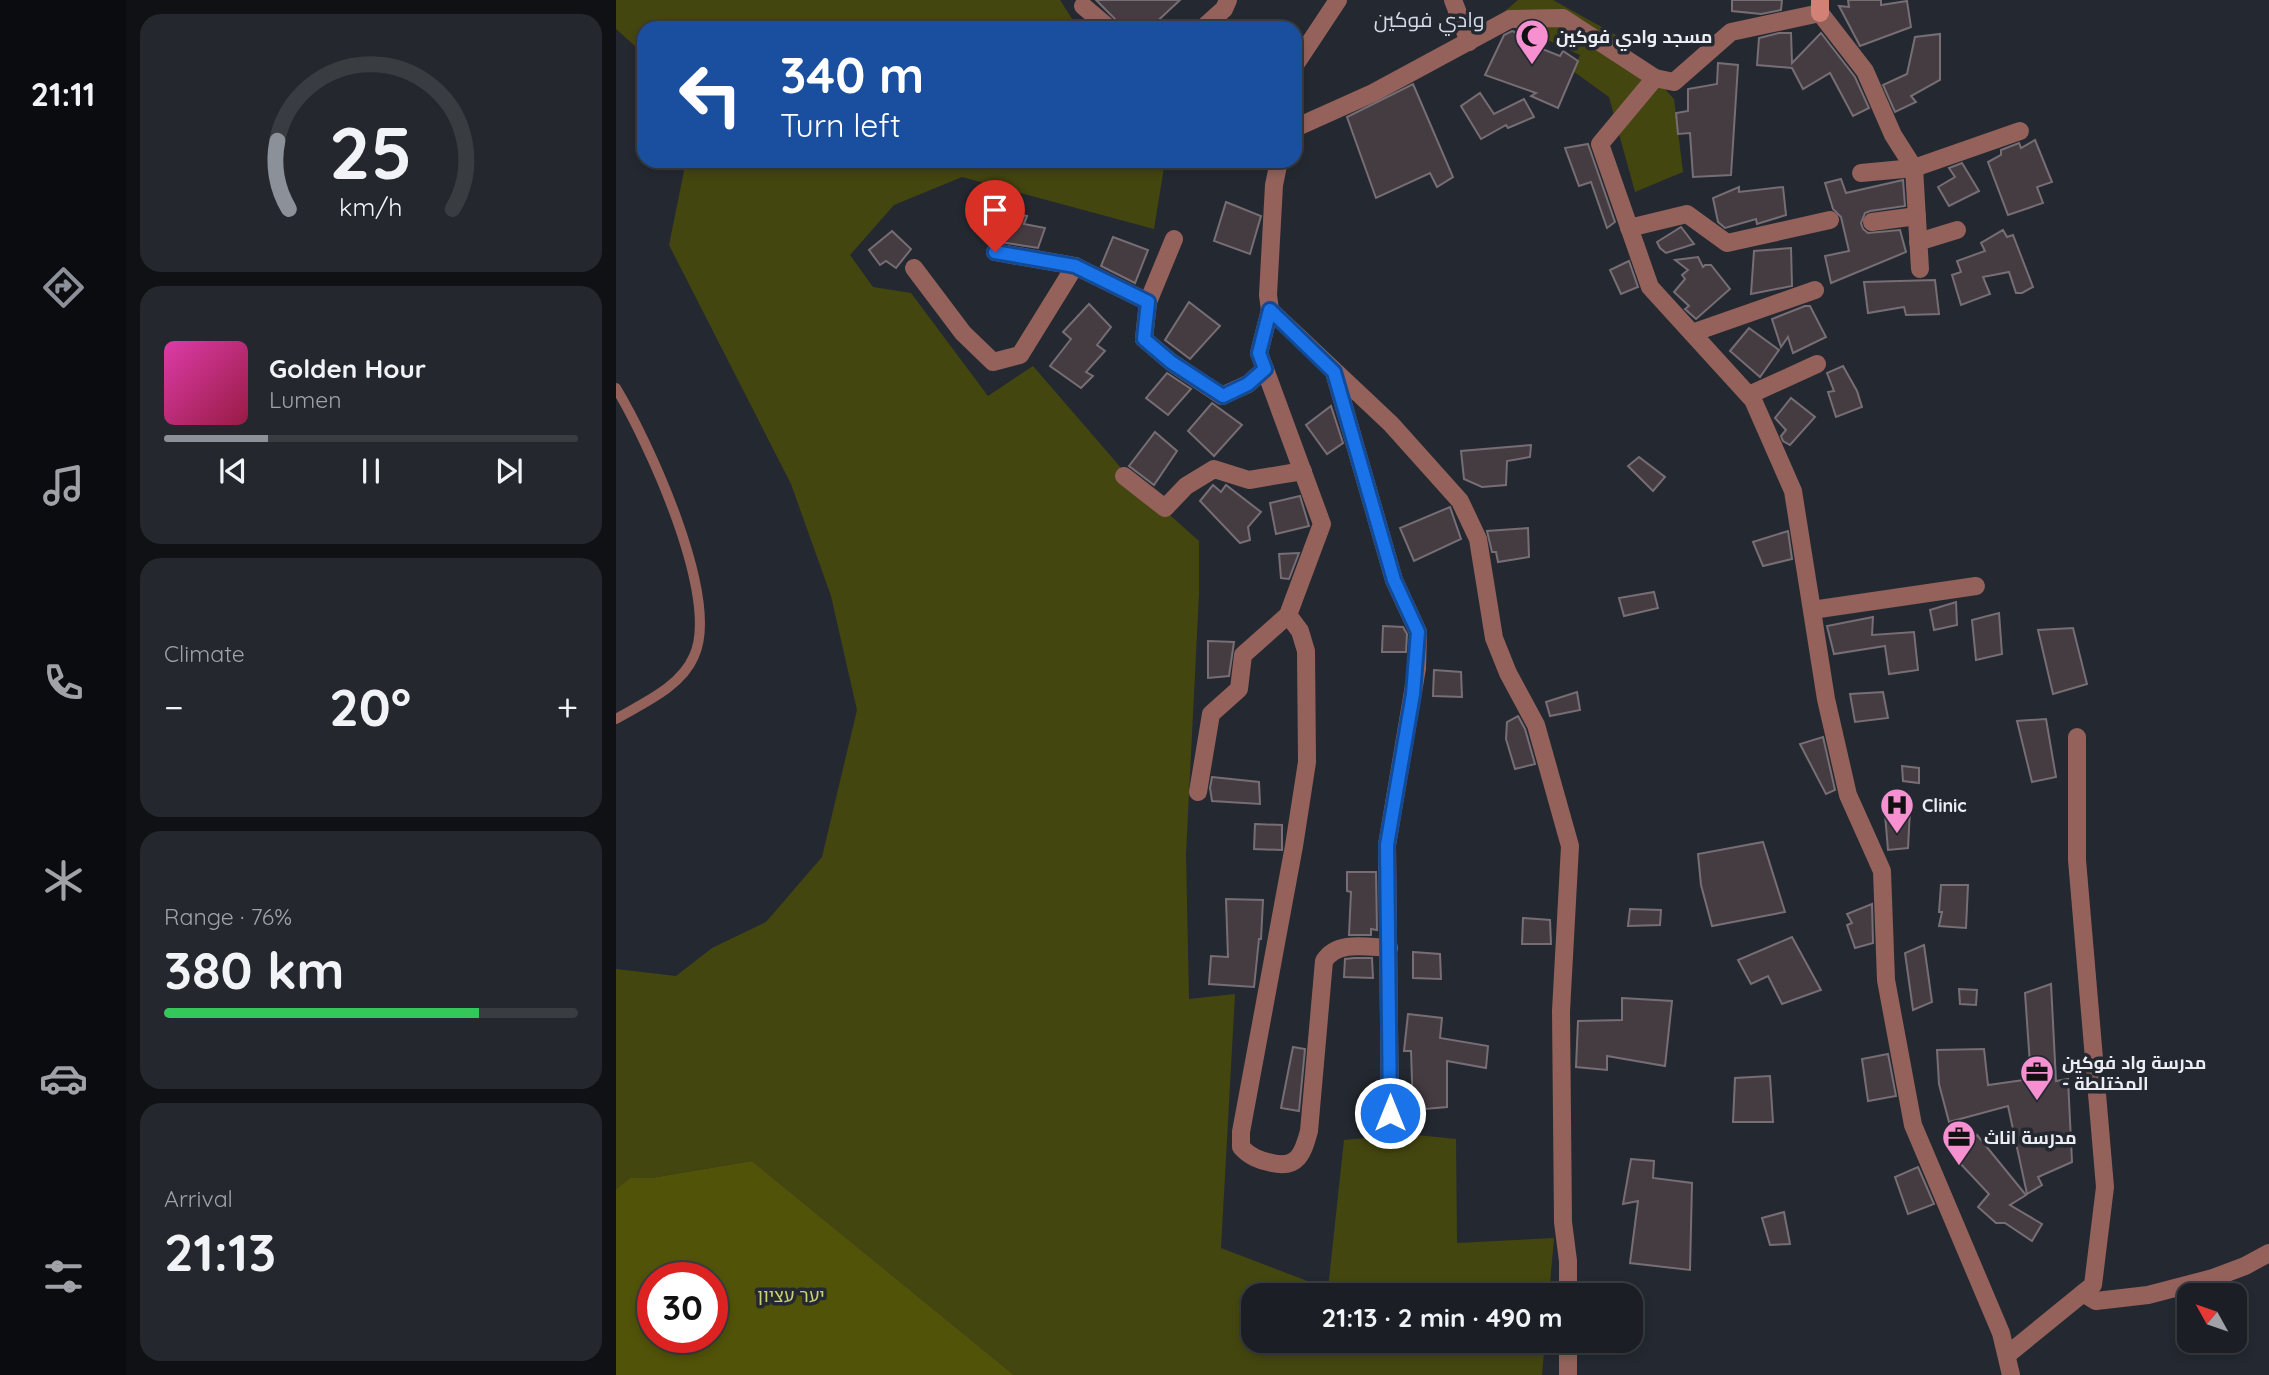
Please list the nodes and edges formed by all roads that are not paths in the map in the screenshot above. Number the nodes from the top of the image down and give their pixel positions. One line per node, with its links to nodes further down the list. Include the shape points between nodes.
1 (1228, 0): 9 (street)
2 (1338, 0): 11 (street)
3 (1452, 0): 10 (street)
4 (1527, 0): 7 (street)
5 (1083, 6): 8 (street)
6 (1820, 6): 12 (street, via 1731,32 1674,82); 16 (street, via 1865,71 1893,135)
7 (1539, 18): 10 (street, via 1510,19); 12 (street, via 1563,18)
8 (1101, 21)
9 (1211, 21)
10 (1469, 42): 13 (street)
11 (1302, 54)
12 (1655, 78): 21 (street, via 1600,144)
13 (1302, 125)
14 (2020, 131): 16 (street)
15 (1278, 168): 31 (street)
16 (1914, 168): 17 (street); 18 (street)
17 (1861, 173)
18 (1917, 216): 20 (street); 24 (street)
19 (1830, 220): 21 (street, via 1727,243 1687,214)
20 (1872, 222)
21 (1629, 228): 32 (street, via 1650,287)
22 (1957, 230): 24 (street)
23 (1174, 239): 30 (street)
24 (1919, 242): 28 (street)
25 (995, 252): 26 (street)
26 (1075, 266): 27 (street, via 1020,355 993,362 963,333); 30 (street)
27 (914, 268)
28 (1920, 269)
29 (1815, 290): 32 (street)
30 (1148, 302): 34 (street, via 1144,339 1223,396)
31 (1270, 310): 34 (street, via 1259,353); 35 (street)
32 (1692, 333): 37 (street)
33 (1816, 364): 37 (street)
34 (1265, 369): 38 (street)
35 (1334, 372): 46 (street, via 1394,580 1418,632 1415,681 1387,845); 49 (street, via 1391,424 1460,501 1478,539 1494,638 1536,725 1570,846 1561,1011)
36 (616, 388): 43 (lane, via 644,439 673,509 701,624 695,656 682,674)
37 (1749, 395): 41 (street, via 1793,491)
38 (1303, 471): 39 (street, via 1249,480 1214,469 1185,486 1164,508); 42 (street, via 1322,524)
39 (1124, 476)
40 (1976, 586): 41 (street)
41 (1812, 610): 52 (street, via 1848,795 1882,871 1886,980 1913,1125)
42 (1288, 615): 45 (street, via 1243,655 1240,689 1211,714); 46 (street, via 1300,631 1306,651 1307,762 1241,1132 1241,1147 1247,1153 1282,1165 1291,1164 1305,1149 1324,961 1329,953 1345,947)
43 (616, 719)
44 (2077, 737): 50 (street, via 2077,860 2105,1187 2092,1285)
45 (1198, 792)
46 (1389, 948): 47 (street)
47 (1390, 1113)
48 (2269, 1253): 50 (street, via 2213,1278 2148,1295 2096,1301)
49 (1568, 1283)
50 (2083, 1293): 52 (street)
51 (1568, 1353): 53 (street)
52 (2007, 1355): 54 (street)
53 (1568, 1375)
54 (2011, 1375)

